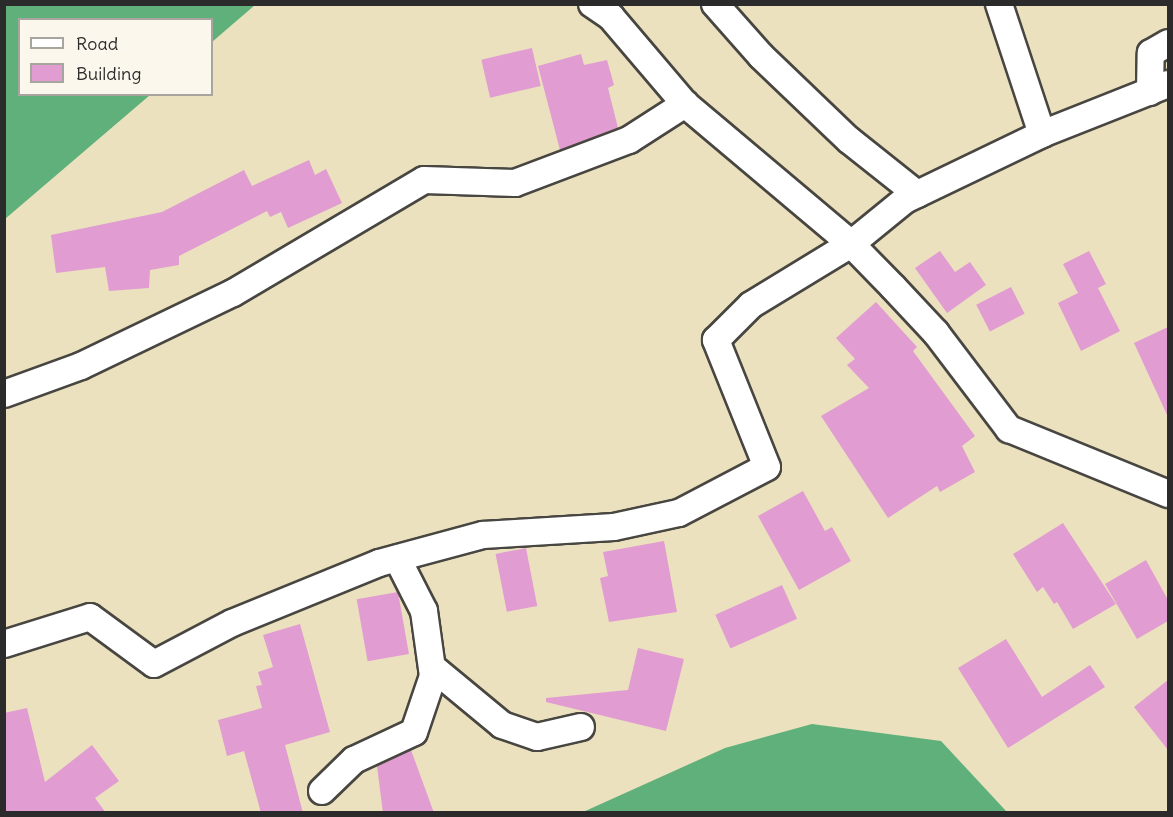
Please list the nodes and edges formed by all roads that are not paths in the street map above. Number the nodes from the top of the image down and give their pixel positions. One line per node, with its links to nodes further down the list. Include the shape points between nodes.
1 (592, 4): 6 (street, via 611,17)
2 (715, 4): 8 (street, via 761,56 849,140)
3 (999, 4): 7 (street)
4 (1168, 43): 5 (street, via 1151,53)
5 (1159, 88): 7 (street)
6 (685, 104): 9 (street); 10 (street, via 629,140 514,183 424,180 233,293 81,366)
7 (1042, 134): 8 (street)
8 (917, 194): 9 (street)
9 (851, 244): 11 (street, via 936,333 1009,429); 12 (street, via 751,305 716,340 767,467 679,513 614,527 483,536)
10 (4, 394)
11 (1168, 494)
12 (397, 558): 13 (street, via 232,623 154,664 90,617); 14 (street, via 424,611)
13 (4, 644)
14 (432, 667): 15 (street, via 502,725 537,737); 16 (street, via 433,676 414,732 354,760)
15 (581, 727)
16 (322, 791)

